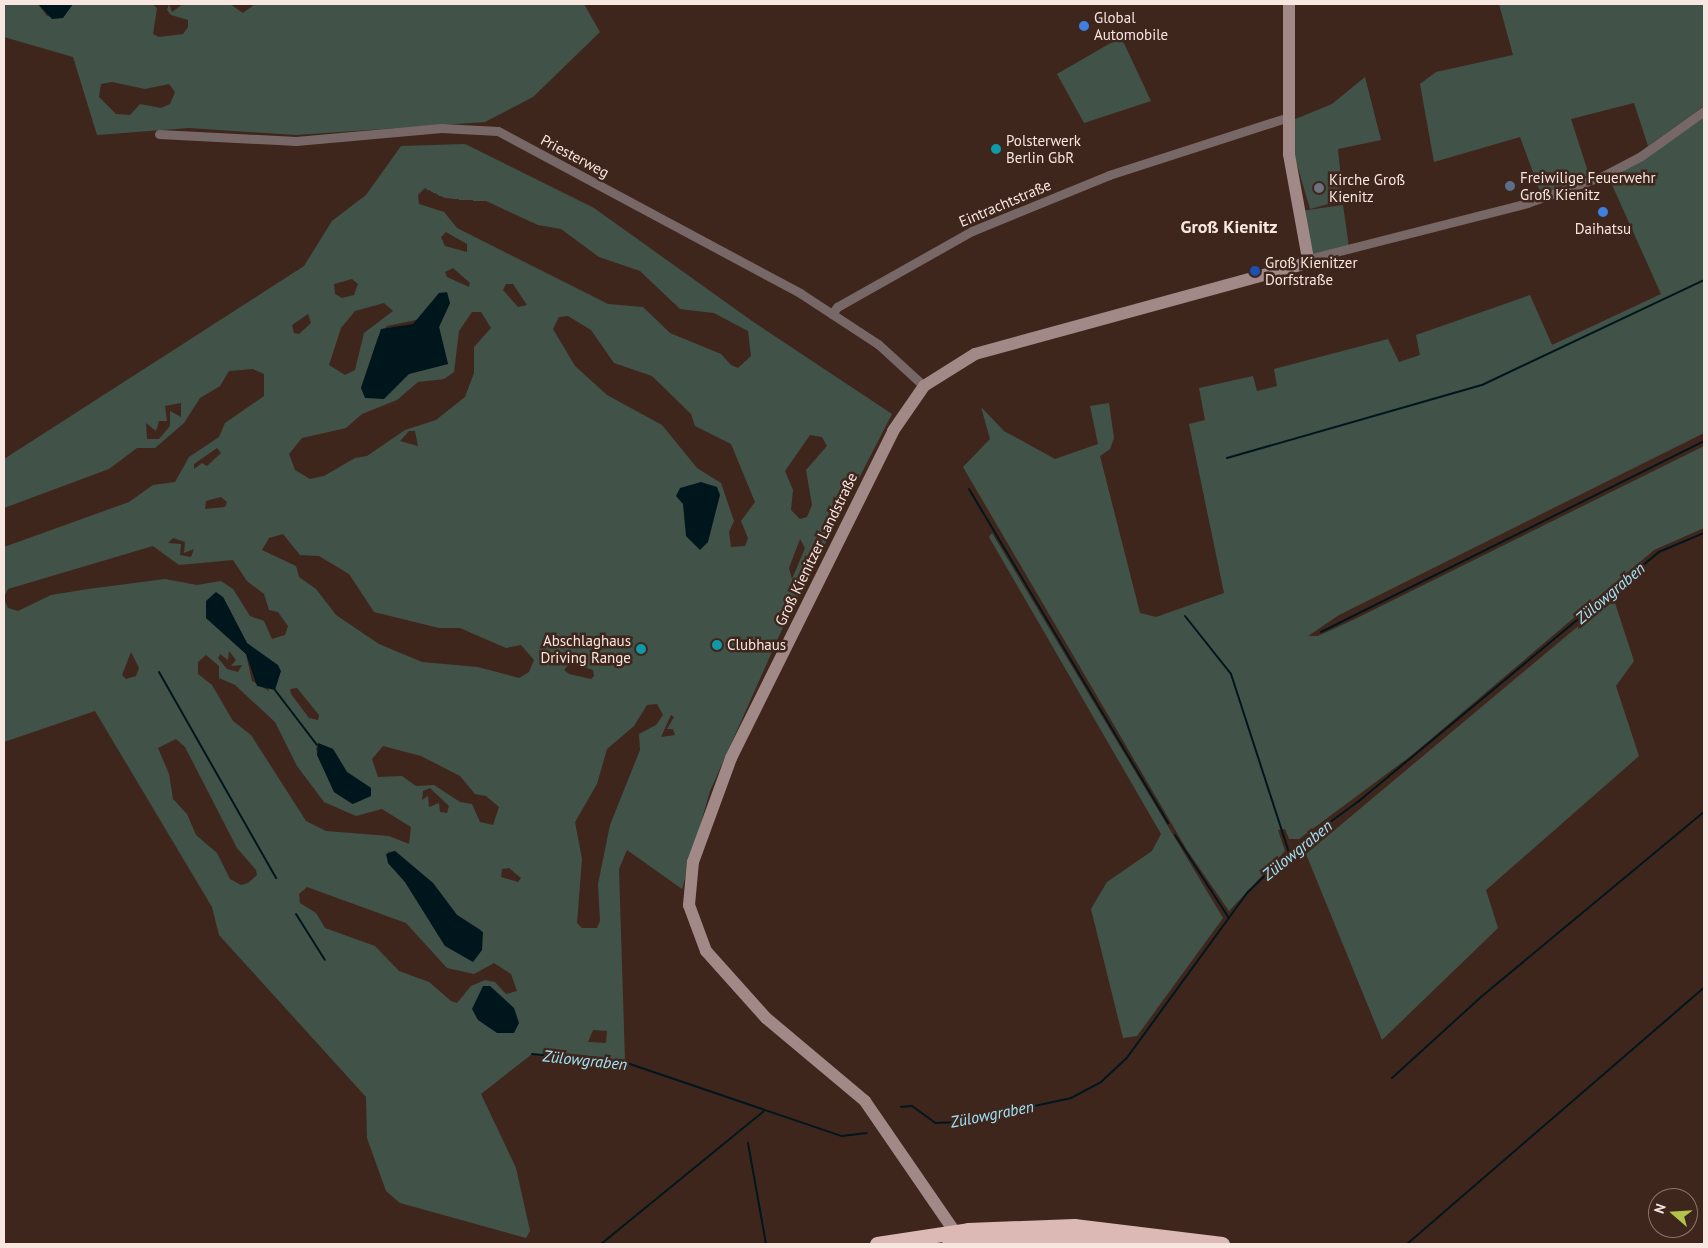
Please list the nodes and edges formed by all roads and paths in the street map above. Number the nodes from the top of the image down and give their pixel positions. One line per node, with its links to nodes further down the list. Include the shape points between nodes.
1 (1289, 4): 3 (main road)
2 (1704, 111): 5 (street, via 1610,173 1526,203)
3 (1289, 117): 5 (main road, via 1289,154); 6 (street, Eintrachtstraße, via 1109,175 978,228 837,307)
4 (159, 134): 6 (street, Priesterweg, via 296,141 441,128 498,131 784,284)
5 (1308, 259): 7 (main road, via 1300,265 975,354)
6 (832, 314): 7 (street, Priesterweg, via 898,359)
7 (924, 386): 10 (main road, Groß Kienitzer Landstraße, via 904,412 724,773 695,856 689,897 694,926 714,961 766,1018 865,1101)
8 (877, 1244): 12 (highway, via 968,1230 1074,1226)
9 (949, 1244): 11 (highway, via 1075,1238)
10 (963, 1244)
11 (1144, 1244)
12 (1222, 1244)

